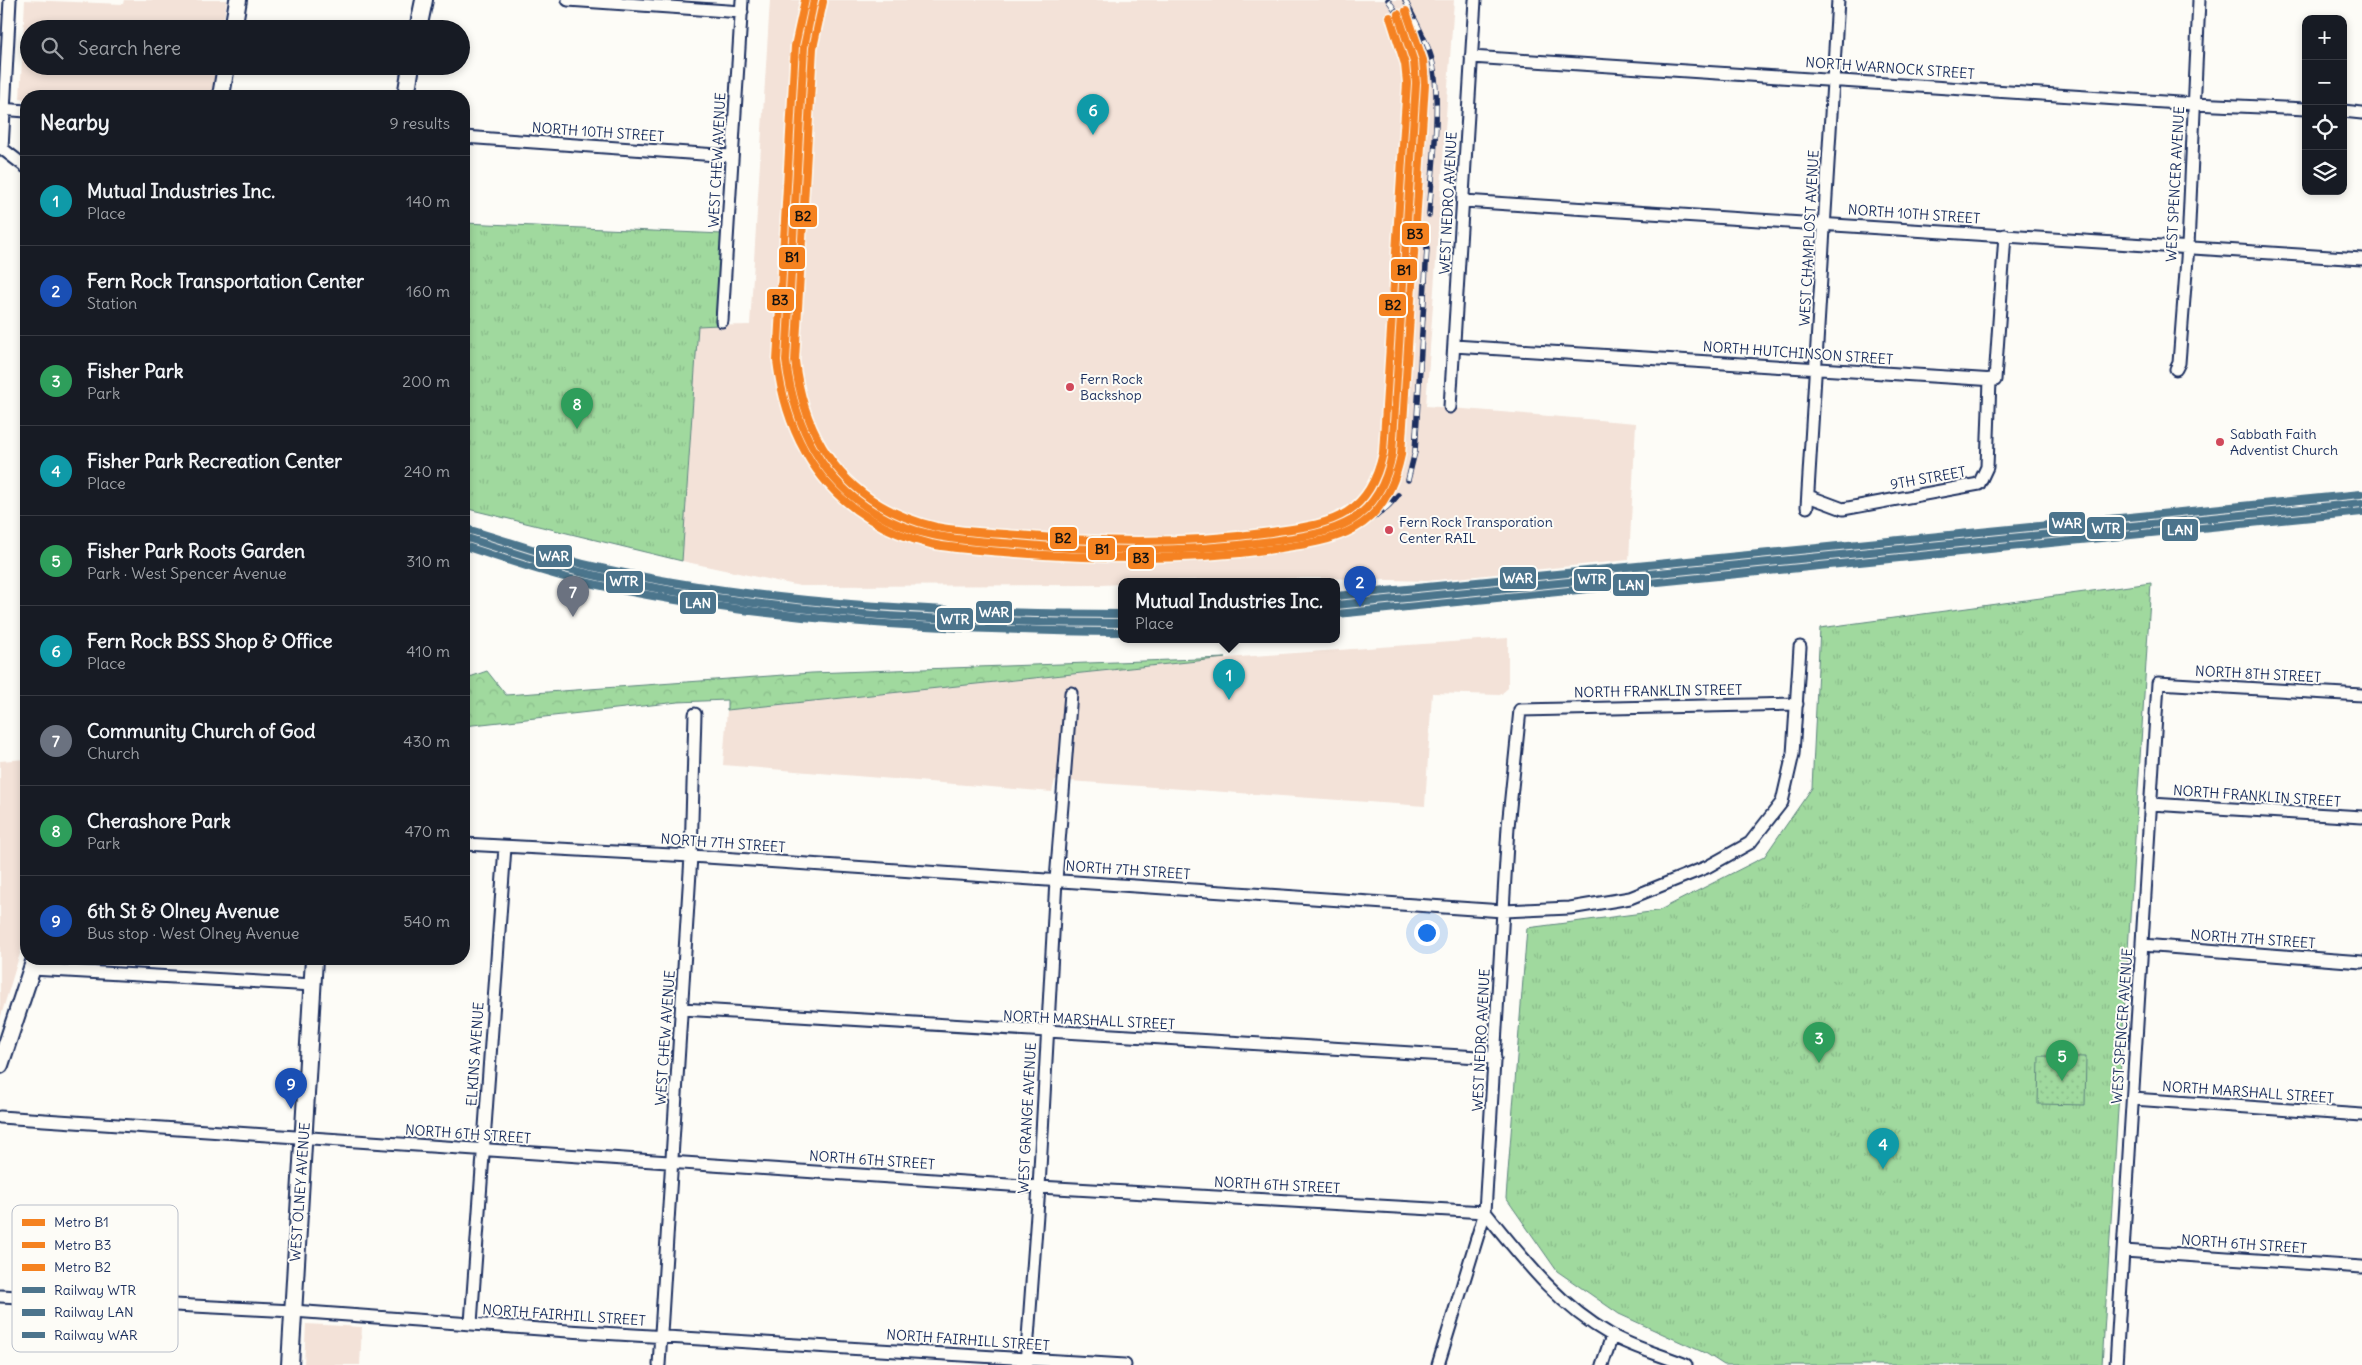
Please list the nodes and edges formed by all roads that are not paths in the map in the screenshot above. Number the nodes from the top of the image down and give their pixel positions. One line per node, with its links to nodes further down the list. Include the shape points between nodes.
1 (10, 0): 19 (street)
2 (238, 0): 10 (street)
3 (424, 0): 11 (street)
4 (568, 0): 9 (street)
5 (742, 0): 9 (street, WEST CHEW AVENUE)
6 (1475, 0): 12 (street, WEST NEDRO AVENUE)
7 (1838, 0): 15 (street, WEST CHAMPLOST AVENUE)
8 (2199, 0): 18 (street, WEST SPENCER AVENUE)
9 (742, 12): 26 (street, WEST CHEW AVENUE)
10 (235, 20)
11 (420, 20)
12 (1471, 57): 15 (street, NORTH WARNOCK STREET); 28 (street, WEST NEDRO AVENUE)
13 (224, 75): 16 (street)
14 (410, 75): 17 (street)
15 (1833, 79): 18 (street, NORTH WARNOCK STREET); 29 (street, WEST CHAMPLOST AVENUE)
16 (222, 90)
17 (407, 90)
18 (2194, 104): 20 (street, NORTH WARNOCK STREET); 31 (street, WEST SPENCER AVENUE)
19 (2, 109): 21 (street); 25 (street)
20 (2302, 109)
21 (20, 110)
22 (2347, 112): 23 (street)
23 (2362, 112)
24 (470, 137): 26 (street, NORTH 10TH STREET)
25 (1, 148): 27 (street)
26 (731, 156): 33 (street, WEST CHEW AVENUE)
27 (20, 162)
28 (1464, 200): 29 (street, NORTH 10TH STREET); 34 (street, WEST NEDRO AVENUE)
29 (1826, 223): 30 (street, NORTH 10TH STREET); 35 (street, WEST CHAMPLOST AVENUE)
30 (2005, 235): 31 (street, NORTH 10TH STREET); 37 (street, via 1995,380)
31 (2188, 246): 32 (street, NORTH 10TH STREET); 36 (street, WEST SPENCER AVENUE)
32 (2362, 258)
33 (722, 321)
34 (1454, 346): 35 (street, NORTH HUTCHINSON STREET); 38 (street, WEST NEDRO AVENUE)
35 (1816, 369): 37 (street, NORTH HUTCHINSON STREET); 39 (street, WEST CHAMPLOST AVENUE)
36 (2176, 369)
37 (1990, 380): 39 (street, 9TH STREET, via 1987,467 1979,484 1843,509)
38 (1450, 407)
39 (1808, 502)
40 (1800, 647): 44 (street)
41 (2158, 689): 43 (street, NORTH 8TH STREET, via 2158,683); 47 (street, WEST SPENCER AVENUE)
42 (1071, 693): 52 (street, WEST GRANGE AVENUE)
43 (2362, 695)
44 (1796, 704): 45 (street, NORTH FRANKLIN STREET); 53 (street, NORTH 7TH STREET, via 1793,754 1782,802 1750,843 1707,867 1630,898 1570,908)
45 (1520, 710): 53 (street, WEST NEDRO AVENUE)
46 (695, 714): 51 (street, WEST CHEW AVENUE)
47 (2151, 804): 48 (street, NORTH FRANKLIN STREET); 54 (street, WEST SPENCER AVENUE)
48 (2362, 817)
49 (470, 844): 50 (street, NORTH 7TH STREET)
50 (505, 847): 51 (street, NORTH 7TH STREET); 68 (street, ELKINS AVENUE)
51 (691, 856): 52 (street, NORTH 7TH STREET); 60 (street, WEST CHEW AVENUE)
52 (1056, 880): 53 (street, NORTH 7TH STREET); 61 (street, WEST GRANGE AVENUE)
53 (1503, 911): 62 (street, WEST NEDRO AVENUE)
54 (2142, 945): 55 (street, NORTH 7TH STREET); 64 (street, WEST SPENCER AVENUE)
55 (2362, 962)
56 (34, 965): 63 (street)
57 (47, 965): 59 (street)
58 (314, 965): 59 (street, WEST OLNEY AVENUE)
59 (313, 985): 67 (street, WEST OLNEY AVENUE)
60 (682, 1009): 61 (street, NORTH MARSHALL STREET); 69 (street, WEST CHEW AVENUE)
61 (1047, 1032): 62 (street, NORTH MARSHALL STREET); 70 (street, WEST GRANGE AVENUE)
62 (1495, 1058): 71 (street, WEST NEDRO AVENUE)
63 (0, 1064)
64 (2133, 1099): 65 (street, NORTH MARSHALL STREET); 72 (street, WEST SPENCER AVENUE)
65 (2362, 1115)
66 (0, 1117): 67 (street, NORTH 6TH STREET)
67 (303, 1136): 68 (street, NORTH 6TH STREET); 75 (street, WEST OLNEY AVENUE)
68 (483, 1150): 69 (street, NORTH 6TH STREET); 76 (street, ELKINS AVENUE)
69 (672, 1162): 70 (street, NORTH 6TH STREET); 77 (street, WEST CHEW AVENUE)
70 (1039, 1187): 71 (street, NORTH 6TH STREET); 79 (street, WEST GRANGE AVENUE)
71 (1485, 1212): 78 (street, via 1538,1278 1570,1308); 83 (street, WEST NEDRO AVENUE)
72 (2124, 1251): 73 (street, NORTH 6TH STREET); 86 (street, WEST SPENCER AVENUE)
73 (2362, 1268)
74 (178, 1306): 75 (street, NORTH FAIRHILL STREET)
75 (293, 1311): 76 (street, NORTH FAIRHILL STREET); 80 (street, WEST OLNEY AVENUE)
76 (472, 1323): 77 (street, NORTH FAIRHILL STREET)
77 (661, 1336): 79 (street, NORTH FAIRHILL STREET); 81 (street, WEST CHEW AVENUE)
78 (1612, 1336): 84 (street); 85 (street)
79 (1026, 1362): 82 (street, NORTH FAIRHILL STREET)
80 (290, 1365)
81 (660, 1365)
82 (1125, 1365)
83 (1438, 1365)
84 (1602, 1365)
85 (1686, 1365)
86 (2116, 1365)

